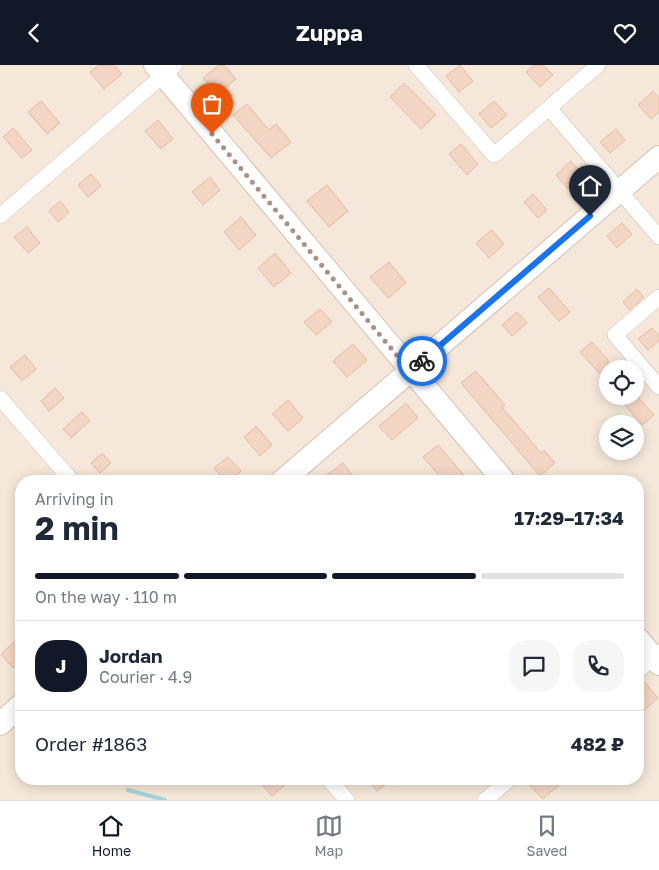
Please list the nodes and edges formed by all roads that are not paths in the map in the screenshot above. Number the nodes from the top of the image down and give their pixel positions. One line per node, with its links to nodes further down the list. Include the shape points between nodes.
1 (416, 65): 4 (street, via 494,155)
2 (598, 65): 4 (street)
3 (164, 68): 7 (street); 10 (main road)
4 (548, 108): 6 (street)
5 (659, 157): 6 (main road)
6 (626, 197): 8 (street); 10 (main road)
7 (0, 216)
8 (659, 237)
9 (659, 297): 11 (street, via 615,335)
10 (410, 371): 14 (main road); 15 (main road)
11 (659, 387)
12 (0, 397): 13 (street)
13 (67, 475)
14 (289, 475)
15 (499, 475)
16 (644, 648): 17 (main road)
17 (652, 661)
18 (15, 710): 19 (main road)
19 (0, 723)
20 (333, 785): 22 (street)
21 (503, 785): 23 (street)
22 (347, 800)
23 (485, 800)

